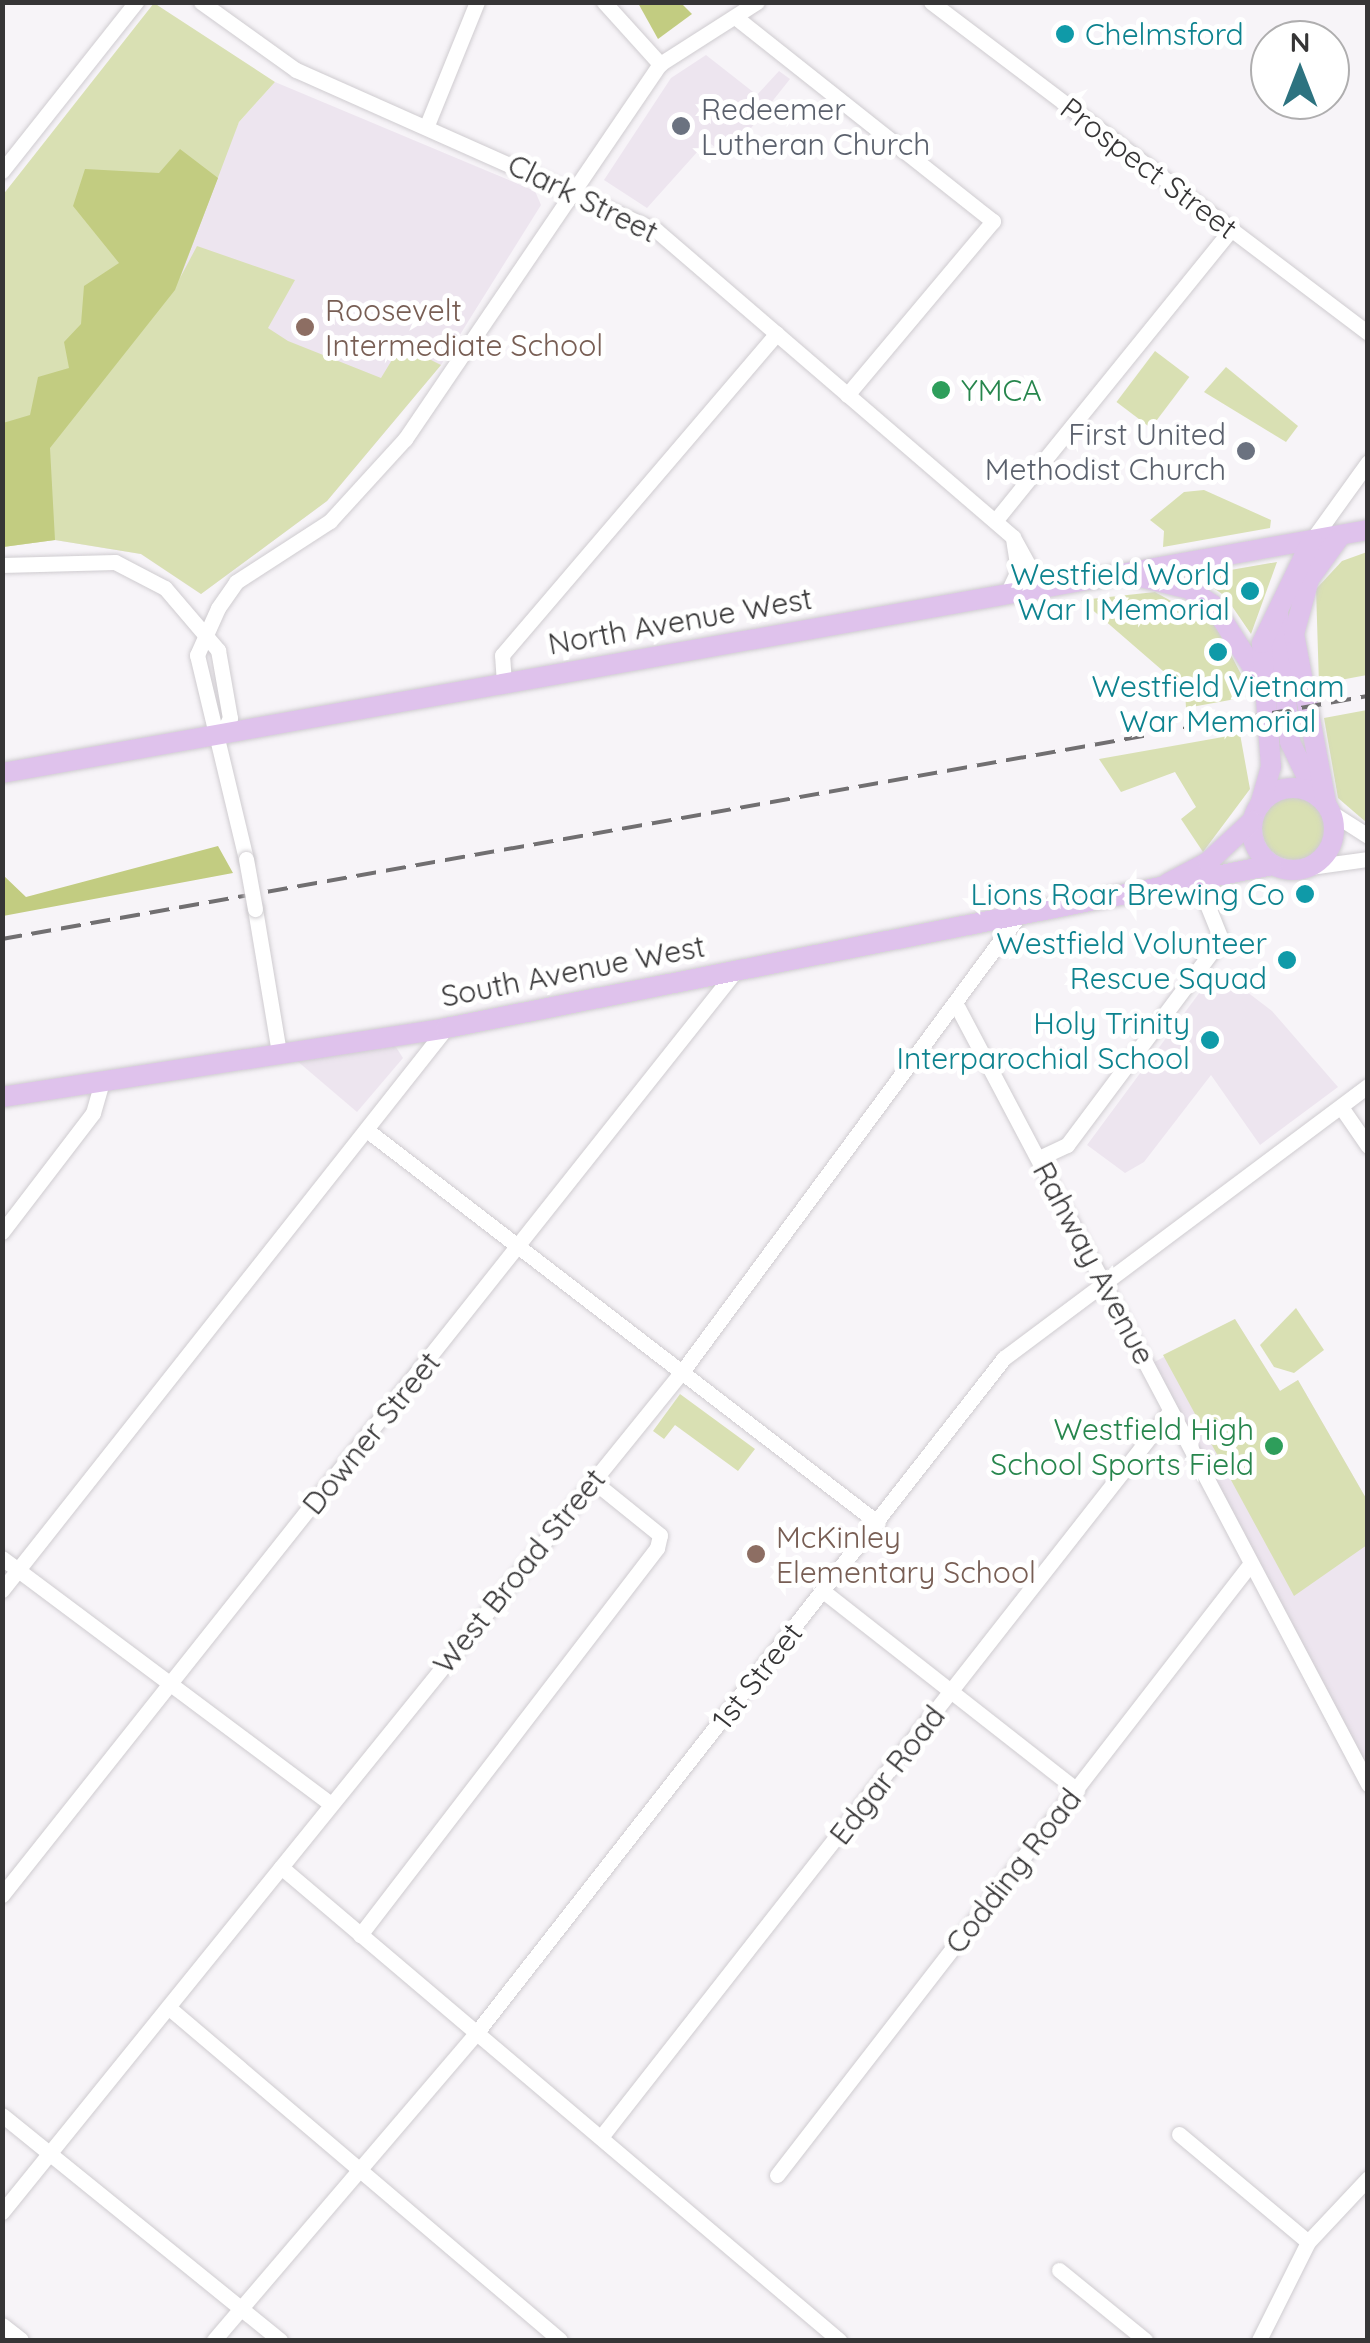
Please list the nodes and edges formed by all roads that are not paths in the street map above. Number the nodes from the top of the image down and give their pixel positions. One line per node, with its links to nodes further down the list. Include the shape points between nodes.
1 (136, 2): 10 (street)
2 (201, 2): 9 (street, Clark Street, via 296,70)
3 (476, 2): 9 (street)
4 (604, 2): 8 (street)
5 (758, 2): 7 (street)
6 (931, 2): 12 (street, Prospect Street)
7 (739, 20): 8 (street); 15 (street, via 990,225)
8 (660, 64): 11 (street)
9 (427, 126): 11 (street, Clark Street)
10 (2, 171)
11 (575, 192): 13 (street, Clark Street, via 656,230); 27 (street, via 405,440 330,521 236,582)
12 (1231, 230): 14 (street, Prospect Street); 17 (street)
13 (777, 332): 15 (street, Clark Street); 29 (street, via 502,656)
14 (1368, 333)
15 (847, 395): 17 (street, Clark Street)
16 (1368, 462): 21 (street)
17 (995, 521): 20 (street, Clark Street)
18 (1368, 530): 19 (main road, North Avenue West)
19 (1341, 535): 21 (main road, North Avenue West); 32 (main road, via 1309,579 1294,634)
20 (1013, 537): 24 (street, Clark Street); 25 (street, via 1018,570)
21 (1312, 540): 23 (main road, North Avenue West); 26 (main road)
22 (2, 565): 27 (street, via 115,562 165,588)
23 (1119, 574): 24 (main road, North Avenue West); 28 (main road, via 1200,595 1238,634)
24 (1042, 588): 25 (main road, North Avenue West)
25 (1007, 594): 29 (main road, North Avenue West)
26 (1278, 612): 28 (main road, via 1262,644); 32 (main road, via 1290,742)
27 (206, 634): 30 (street, via 218,650 230,718)
28 (1260, 680): 33 (main road, via 1271,760)
29 (504, 683): 30 (main road, North Avenue West)
30 (222, 734): 31 (main road, North Avenue West); 44 (street, bridge)
31 (2, 774)
32 (1325, 803): 33 (main road, via 1284,789); 34 (street); 37 (main road, via 1331,847)
33 (1256, 813): 36 (main road); 39 (main road, South Avenue West, via 1210,860)
34 (1368, 836)
35 (1368, 859): 37 (street)
36 (1272, 864): 37 (main road); 38 (main road, South Avenue West, via 1246,863)
37 (1310, 867)
38 (1210, 880): 39 (main road, South Avenue West); 51 (street, via 1207,904 1221,939 1067,1145)
39 (1153, 890): 40 (main road, South Avenue West)
40 (1017, 918): 41 (main road, South Avenue West); 42 (street, West Broad Street)
41 (737, 969): 43 (main road, South Avenue West); 53 (street, Downer Street)
42 (958, 1008): 51 (street, Rahway Avenue); 55 (street, West Broad Street)
43 (446, 1028): 44 (main road, South Avenue West); 49 (street)
44 (279, 1052): 45 (main road, South Avenue West)
45 (102, 1082): 47 (main road, South Avenue West); 52 (street, via 93,1113)
46 (1368, 1086): 48 (street, 1st Street)
47 (2, 1097)
48 (1341, 1107): 50 (street); 54 (street, 1st Street)
49 (368, 1131): 53 (street); 61 (street)
50 (1368, 1146)
51 (1039, 1158): 54 (street, Rahway Avenue)
52 (2, 1232)
53 (520, 1244): 55 (street); 64 (street, Downer Street)
54 (1106, 1284): 56 (street, Rahway Avenue); 58 (street, 1st Street, via 1004,1358)
55 (684, 1369): 57 (street, West Broad Street); 58 (street)
56 (1170, 1411): 60 (street, Rahway Avenue); 65 (street, Edgar Road)
57 (593, 1481): 68 (street, West Broad Street); 71 (street, via 660,1535 657,1548)
58 (878, 1522): 63 (street, 1st Street)
59 (2, 1558): 61 (street)
60 (1248, 1567): 66 (street, Rahway Avenue); 67 (street, Codding Road)
61 (18, 1570): 62 (street); 64 (street)
62 (2, 1590)
63 (824, 1591): 65 (street); 73 (street, 1st Street)
64 (174, 1680): 68 (street); 70 (street, Downer Street)
65 (949, 1697): 67 (street); 76 (street, Edgar Road)
66 (1368, 1784)
67 (1077, 1790): 79 (street, Codding Road)
68 (330, 1803): 69 (street, West Broad Street)
69 (281, 1867): 71 (street); 72 (street, West Broad Street)
70 (2, 1895)
71 (360, 1935): 73 (street)
72 (168, 2007): 77 (street, West Broad Street); 78 (street)
73 (477, 2032): 76 (street); 78 (street, 1st Street)
74 (2, 2114): 77 (street)
75 (1179, 2134): 82 (street)
76 (601, 2136): 90 (street)
77 (49, 2157): 81 (street, West Broad Street); 84 (street)
78 (360, 2170): 84 (street, 1st Street); 89 (street)
79 (777, 2175)
80 (1368, 2178): 82 (street)
81 (2, 2212)
82 (1308, 2242): 92 (street)
83 (1059, 2270): 91 (street)
84 (241, 2308): 87 (street, 1st Street); 88 (street)
85 (2, 2325): 86 (street)
86 (21, 2340)
87 (214, 2340)
88 (280, 2340)
89 (560, 2340)
90 (839, 2340)
91 (1145, 2340)
92 (1259, 2340)

